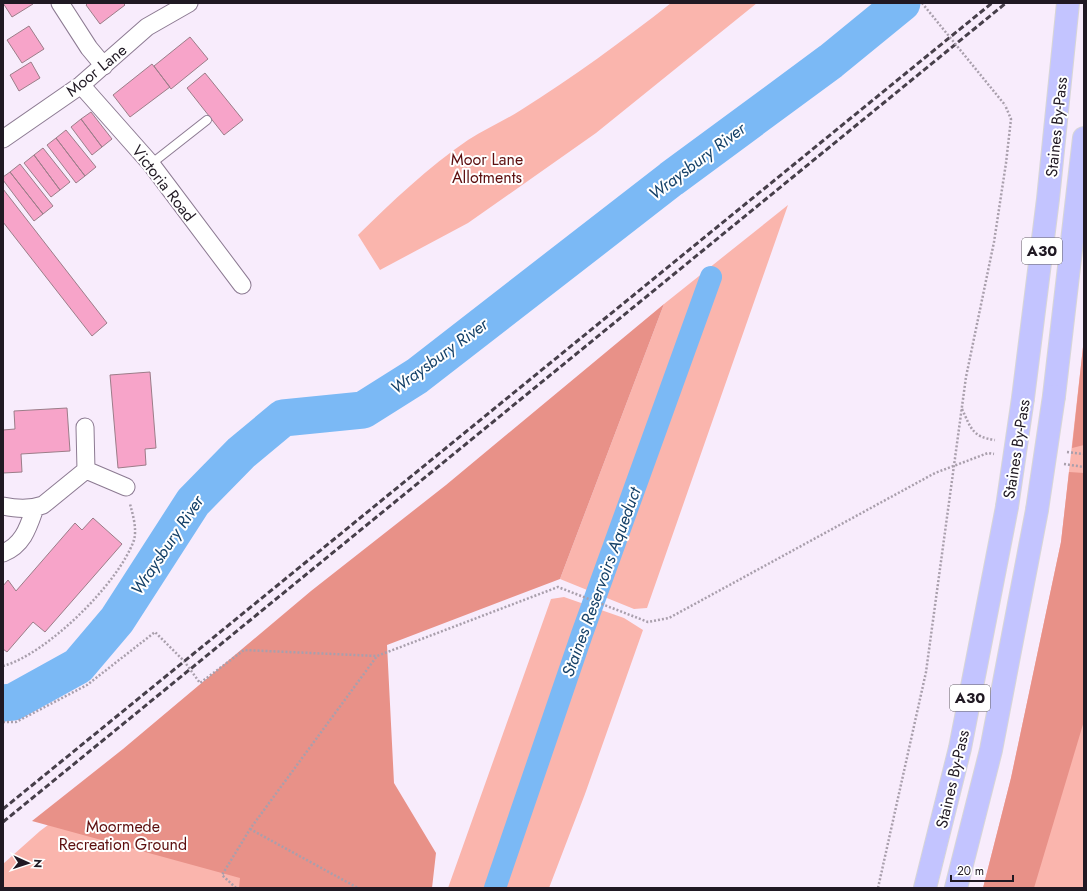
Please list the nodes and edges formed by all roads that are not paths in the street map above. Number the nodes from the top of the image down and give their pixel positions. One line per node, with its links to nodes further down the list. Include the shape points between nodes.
1 (60, 3): 4 (street)
2 (189, 3): 4 (street, Moor Lane, via 147,27)
3 (1068, 3): 17 (highway, Staines By-Pass / A30, bridge, via 1048,199 1007,507 960,748)
4 (104, 66): 5 (street, Moor Lane)
5 (81, 85): 8 (street, Moor Lane); 9 (street, Victoria Road)
6 (207, 120): 9 (lane)
7 (1084, 138): 18 (highway, Staines By-Pass / A30, bridge, via 1054,396 1037,510 991,750)
8 (3, 139)
9 (151, 164): 10 (street, Victoria Road)
10 (242, 285)
11 (85, 427): 12 (street)
12 (86, 470): 13 (street); 15 (street, via 51,500)
13 (126, 487)
14 (3, 506): 15 (street, via 17,509)
15 (35, 508): 16 (street, via 21,541 14,549)
16 (3, 554)
17 (925, 888)
18 (956, 888)

